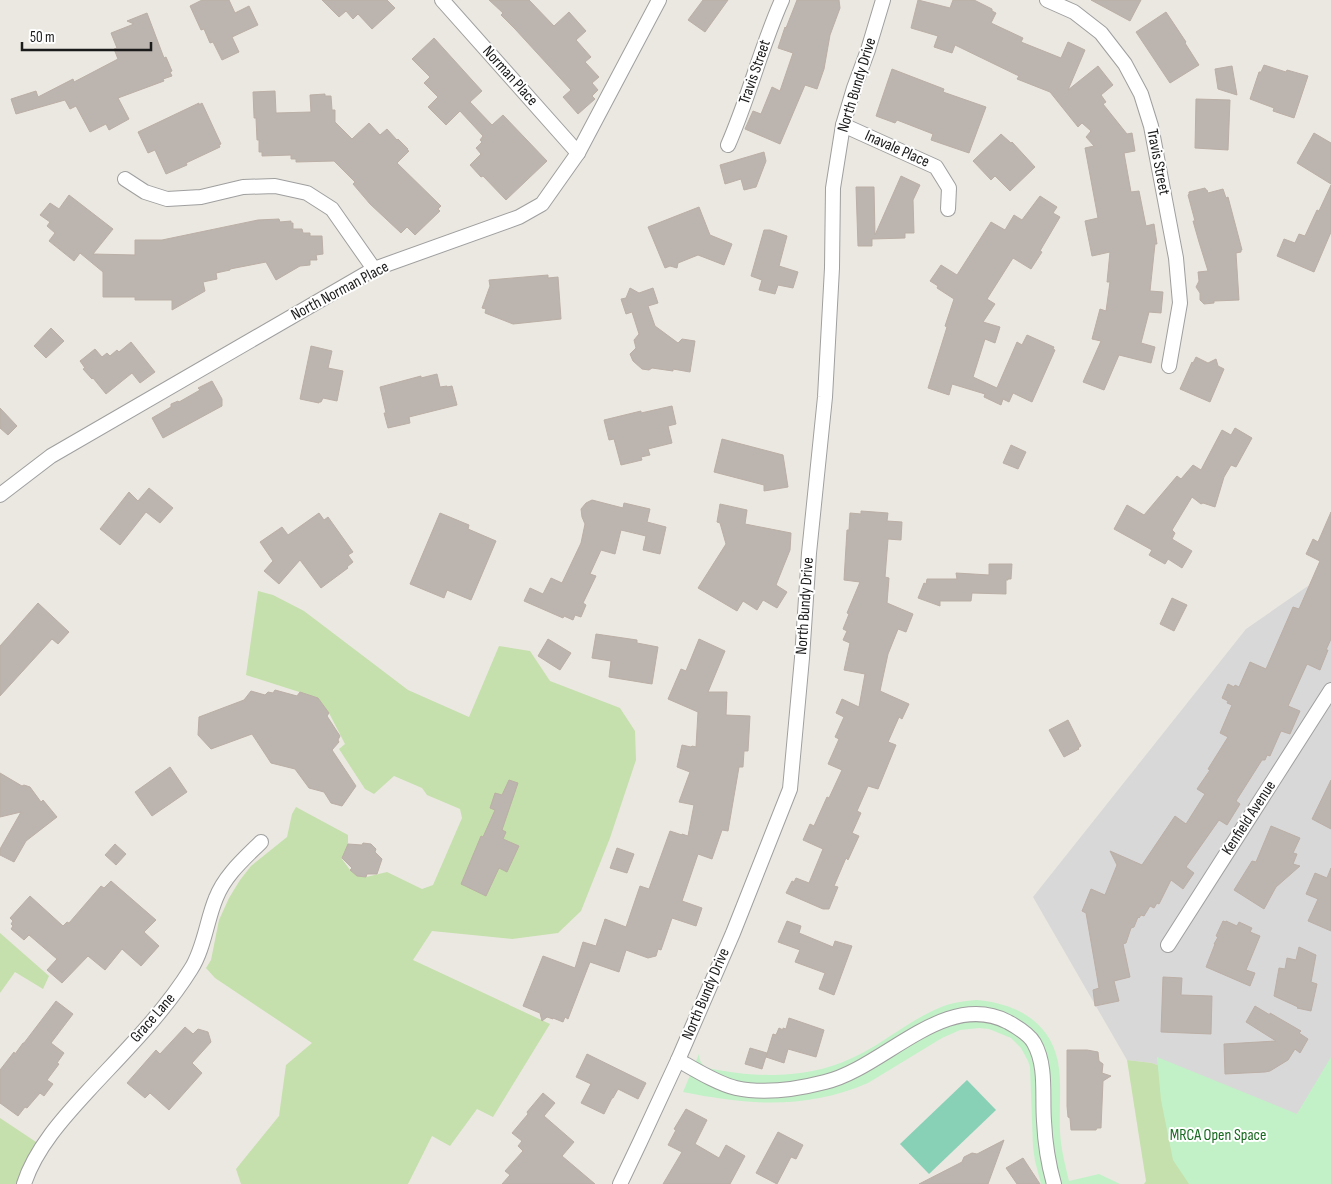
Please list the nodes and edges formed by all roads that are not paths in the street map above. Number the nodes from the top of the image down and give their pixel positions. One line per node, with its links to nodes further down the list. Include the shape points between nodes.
1 (442, 0): 8 (street, Norman Place)
2 (659, 0): 8 (street, North Norman Place)
3 (782, 0): 7 (street, Travis Street)
4 (883, 0): 6 (street, North Bundy Drive)
5 (1047, 0): 12 (street, Travis Street, via 1074,12 1101,33 1125,64 1149,118 1176,258 1180,303)
6 (843, 125): 10 (street, Inavale Place, via 936,167 949,188); 17 (street, North Bundy Drive, via 833,188 825,397 790,788 733,933)
7 (728, 144)
8 (578, 153): 11 (street, North Norman Place, via 542,204 519,216)
9 (125, 179): 11 (street, via 145,192 166,199 201,197 243,187 275,186 307,192 332,208)
10 (948, 209)
11 (374, 269): 13 (street, North Norman Place, via 51,456)
12 (1169, 366)
13 (0, 495)
14 (1331, 690): 16 (street, Kenfield Avenue)
15 (261, 842): 18 (street, Grace Lane, via 232,871 216,897 193,967 168,1004 63,1119 41,1150)
16 (1168, 945)
17 (678, 1060): 19 (street, North Bundy Drive); 20 (street, via 734,1087 758,1090 799,1087 828,1082 851,1072 950,1018 971,1013 997,1016 1018,1027 1034,1041 1042,1063 1046,1150)
18 (24, 1184)
19 (620, 1184)
20 (1054, 1184)

